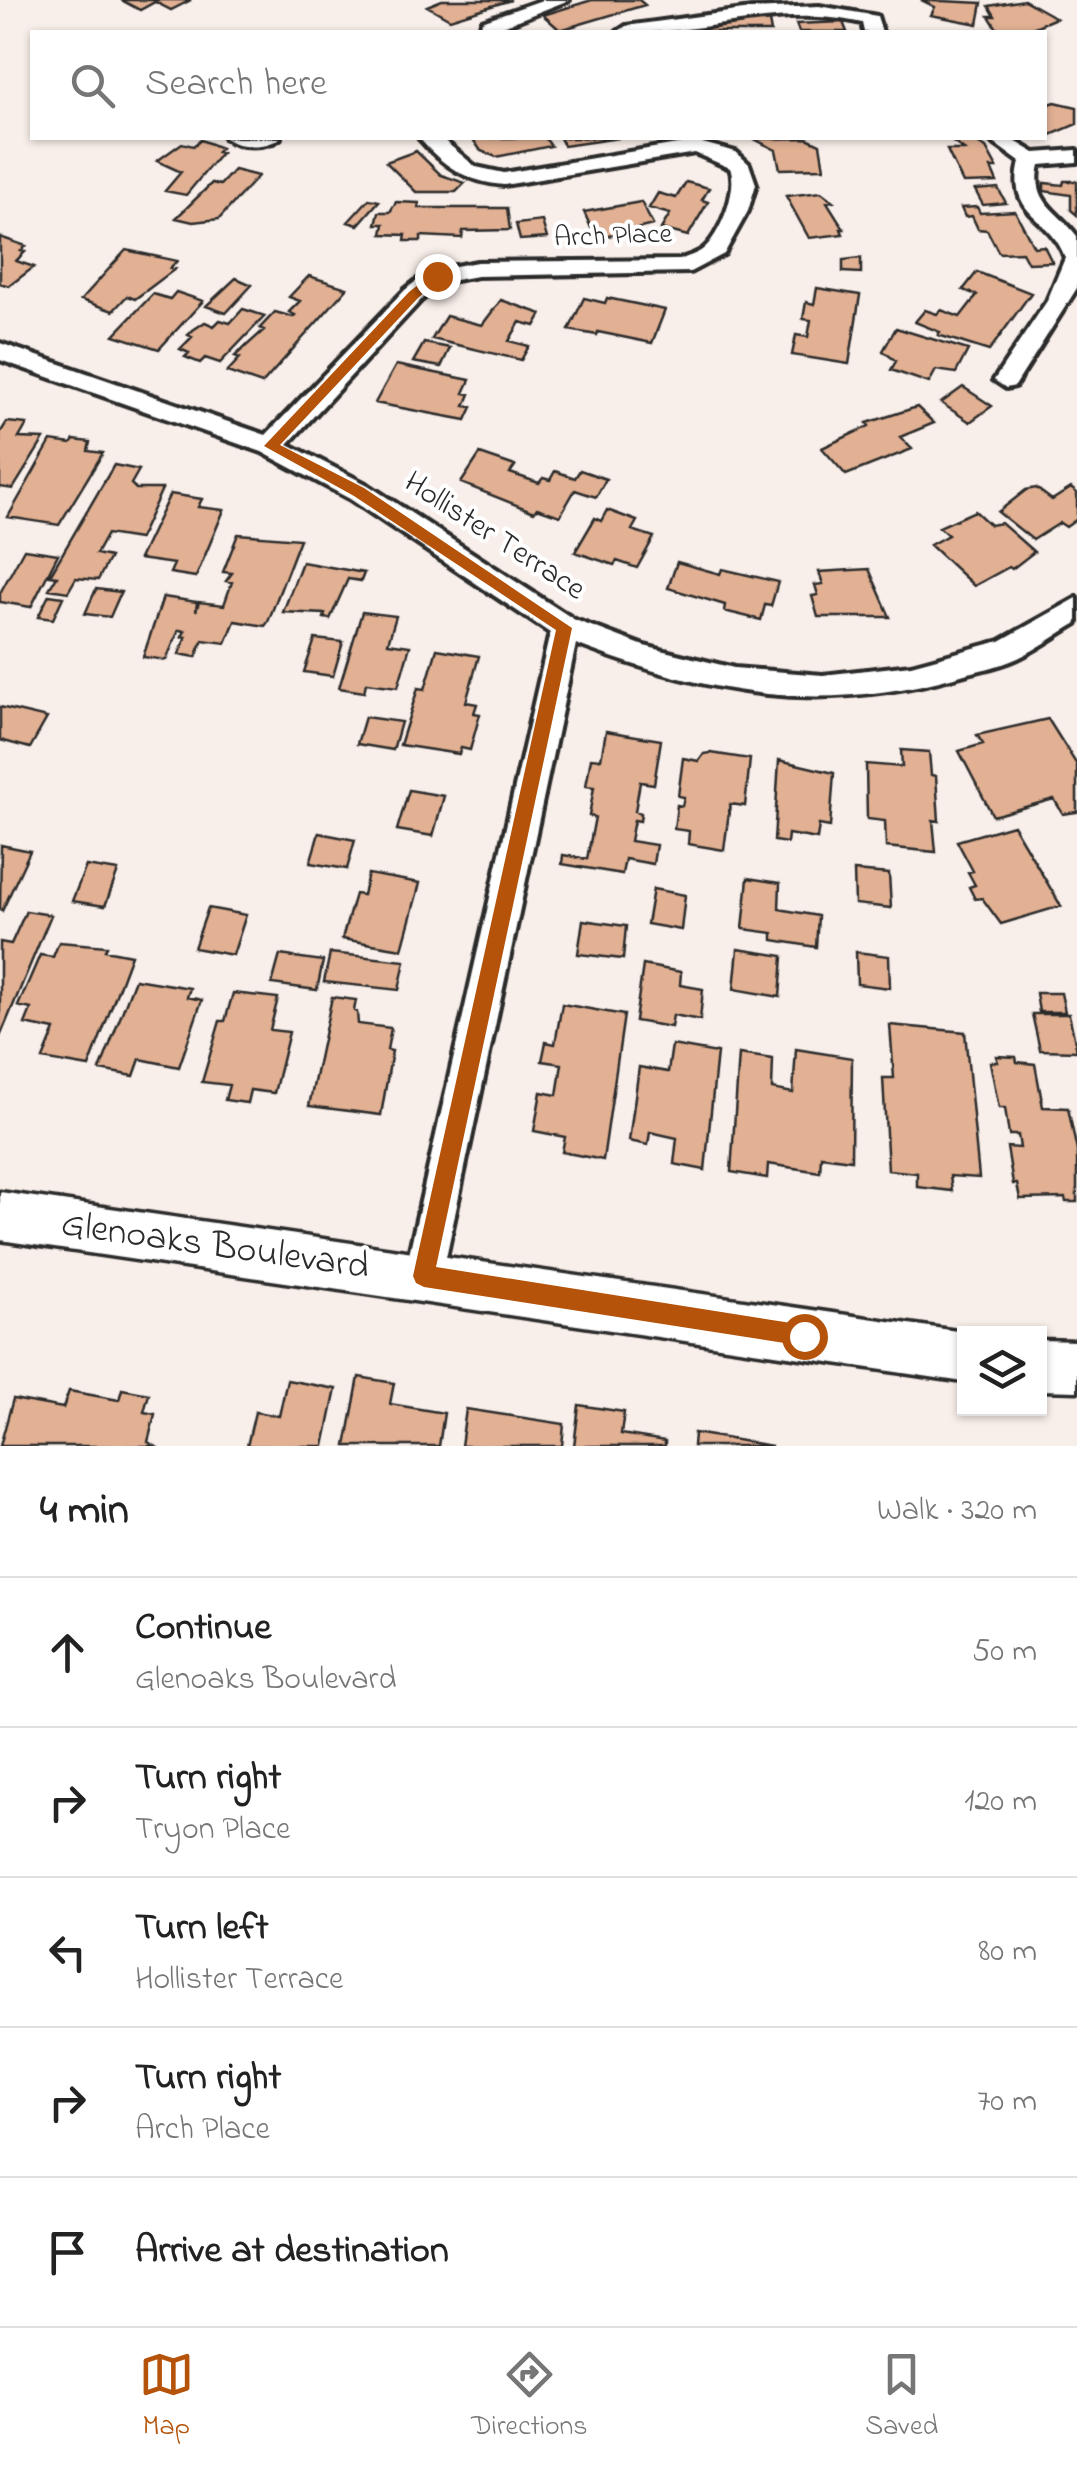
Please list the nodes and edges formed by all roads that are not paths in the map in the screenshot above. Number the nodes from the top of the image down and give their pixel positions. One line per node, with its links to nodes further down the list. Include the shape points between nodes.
1 (560, 0): 2 (street, via 502,18)
2 (489, 30)
3 (636, 30): 4 (street, via 743,8 858,11)
4 (872, 30)
5 (431, 140): 11 (street, Arch Place, via 477,177 695,147 718,150 741,164 748,180 712,254 682,267 478,269 437,276)
6 (1000, 140): 8 (street)
7 (1077, 156): 8 (street)
8 (1031, 160): 10 (street, via 1024,180 1028,198 1068,240 1077,260 1072,280)
9 (0, 351): 11 (street, Hollister Terrace)
10 (1006, 380)
11 (271, 446): 13 (street, Hollister Terrace, via 359,492)
12 (1077, 610): 13 (street, Hollister Terrace, via 1008,650 911,677 823,687 734,680 640,657)
13 (565, 628): 15 (street)
14 (1, 1218): 15 (street, Glenoaks Boulevard)
15 (424, 1276): 16 (street, Glenoaks Boulevard)
16 (957, 1356)
17 (1047, 1365): 18 (street)
18 (1077, 1366)

